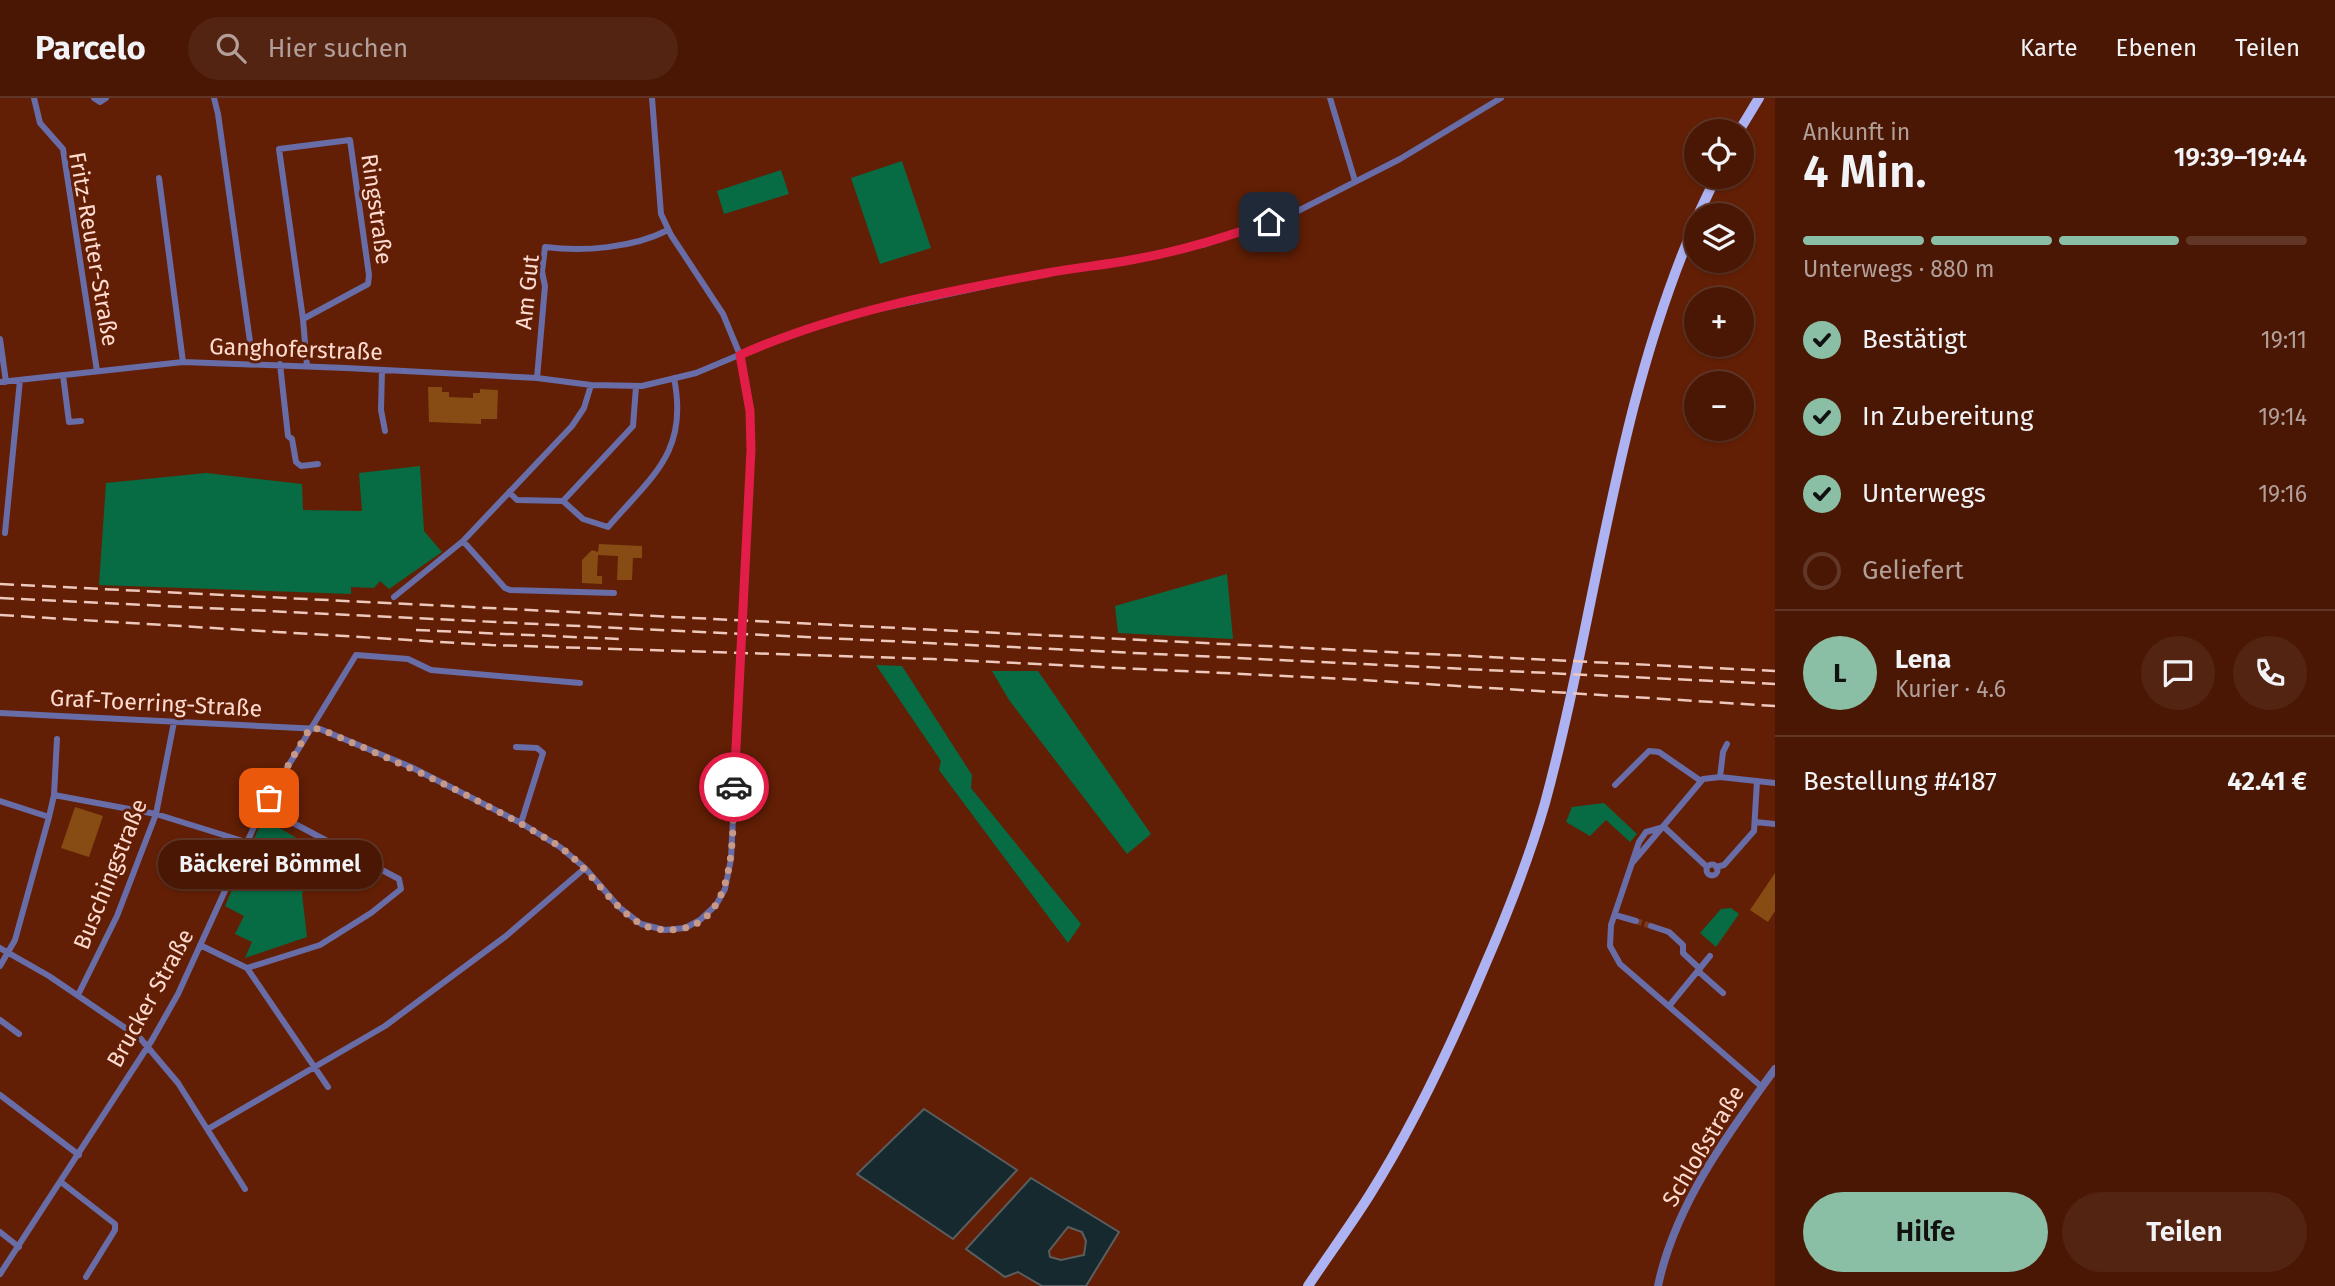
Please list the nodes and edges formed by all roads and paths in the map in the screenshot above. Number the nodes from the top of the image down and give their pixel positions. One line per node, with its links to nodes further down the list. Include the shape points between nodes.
1 (34, 98): 22 (street, Fritz-Reuter-Straße, via 40,123 63,149)
2 (94, 98): 3 (street, via 100,102)
3 (106, 98)
4 (214, 98): 18 (street)
5 (652, 98): 12 (street, Graf-Toerring-Straße, via 660,207)
6 (1330, 98): 11 (street)
7 (1501, 98): 11 (street, Ganghoferstraße)
8 (1759, 98): 9 (highway)
9 (1746, 119)
10 (159, 178): 17 (street)
11 (1355, 181): 16 (street, Ganghoferstraße, via 1290,215 1206,244 855,314)
12 (668, 230): 16 (street, Graf-Toerring-Straße, via 723,314); 24 (street, Am Gut, via 587,251 545,247)
13 (1684, 250): 92 (highway, via 1640,375 1571,698 1524,866 1462,1020 1421,1105)
14 (303, 319): 14 (street, Ringstraße, via 279,149 350,140 368,284); 20 (street, Ringstraße)
15 (0, 339): 27 (street)
16 (740, 355): 25 (street, Ganghoferstraße); 62 (street, Graf-Toerring-Straße, via 751,450 731,859 725,889 699,920 685,928 665,930 641,924 619,907)
17 (183, 362): 18 (street, Ganghoferstraße); 22 (street, Ganghoferstraße)
18 (253, 363): 19 (street, Ganghoferstraße)
19 (280, 364): 20 (street, Ganghoferstraße); 32 (street, via 288,436 296,462 301,466)
20 (307, 366): 21 (street, Ganghoferstraße)
21 (382, 370): 24 (street, Ganghoferstraße); 31 (street)
22 (97, 371): 23 (street, Ganghoferstraße)
23 (63, 375): 26 (street, Ganghoferstraße); 30 (street, via 69,422)
24 (537, 378): 28 (street, Ganghoferstraße)
25 (674, 379): 29 (street, Ganghoferstraße); 34 (street, via 678,419 672,448 608,527 583,519)
26 (20, 380): 27 (street, Ganghoferstraße); 35 (street)
27 (3, 382)
28 (591, 386): 29 (street, Ganghoferstraße); 33 (street, via 579,418)
29 (636, 387): 34 (street, via 633,425)
30 (81, 421)
31 (385, 431)
32 (318, 464)
33 (509, 492): 34 (street, via 517,500); 36 (street)
34 (563, 501)
35 (5, 533)
36 (463, 541): 37 (street, via 510,590); 38 (street)
37 (614, 593)
38 (394, 597)
39 (580, 683): 42 (street, Brucker Straße, via 430,670 408,659 356,655)
40 (0, 713): 41 (street, Graf-Toerring-Straße)
41 (174, 722): 42 (street, Graf-Toerring-Straße); 54 (street, Buschingstraße)
42 (310, 728): 53 (street, Brucker Straße); 57 (street, Graf-Toerring-Straße, via 411,767)
43 (57, 738): 51 (street)
44 (1727, 744): 46 (street)
45 (516, 747): 57 (street, via 543,752)
46 (1720, 777): 47 (street); 48 (street)
47 (1701, 781): 50 (street, via 1659,752 1649,751); 59 (street)
48 (1757, 781): 49 (street); 56 (street)
49 (1775, 783)
50 (1615, 785)
51 (54, 795): 54 (street); 55 (street)
52 (0, 801): 55 (street)
53 (263, 807): 60 (street, Brucker Straße); 71 (street, via 399,879 401,889 320,945)
54 (156, 814): 60 (street); 74 (street, Buschingstraße, via 117,916)
55 (49, 817): 68 (street)
56 (1755, 822): 58 (street); 59 (street, via 1754,831 1724,865 1716,867 1707,867)
57 (521, 823): 62 (street, Graf-Toerring-Straße)
58 (1775, 824)
59 (1664, 827): 61 (street); 61 (street, via 1643,834)
60 (246, 842): 66 (street, Brucker Straße)
61 (1632, 863): 63 (street)
62 (585, 868): 79 (street, via 506,936 389,1023)
63 (1615, 915): 64 (street); 75 (street, via 1610,946 1620,964)
64 (1636, 921)
65 (1651, 926): 72 (street, via 1670,932)
66 (200, 946): 71 (street); 78 (street, Brucker Straße)
67 (0, 948): 68 (street)
68 (8, 952): 70 (street); 74 (street)
69 (1710, 956): 72 (street)
70 (0, 966)
71 (247, 968): 79 (street)
72 (1699, 970): 73 (street); 75 (street)
73 (1723, 993)
74 (78, 995): 78 (street, via 140,1038)
75 (1669, 1006): 82 (street)
76 (0, 1020): 77 (street)
77 (19, 1034)
78 (146, 1047): 84 (street, via 178,1083); 85 (street, Brucker Straße)
79 (314, 1066): 81 (street); 84 (street)
80 (1775, 1069): 82 (street, Schloßstraße)
81 (328, 1087)
82 (1762, 1087): 93 (street, Schloßstraße, via 1696,1188 1665,1254)
83 (0, 1095): 85 (street)
84 (208, 1129): 87 (street)
85 (79, 1155): 86 (street, Brucker Straße)
86 (61, 1182): 89 (street, Brucker Straße); 91 (street, via 115,1224)
87 (245, 1189)
88 (0, 1232): 89 (street)
89 (19, 1247): 90 (street, Brucker Straße)
90 (0, 1275)
91 (86, 1278)
92 (1308, 1286)
93 (1658, 1286)

